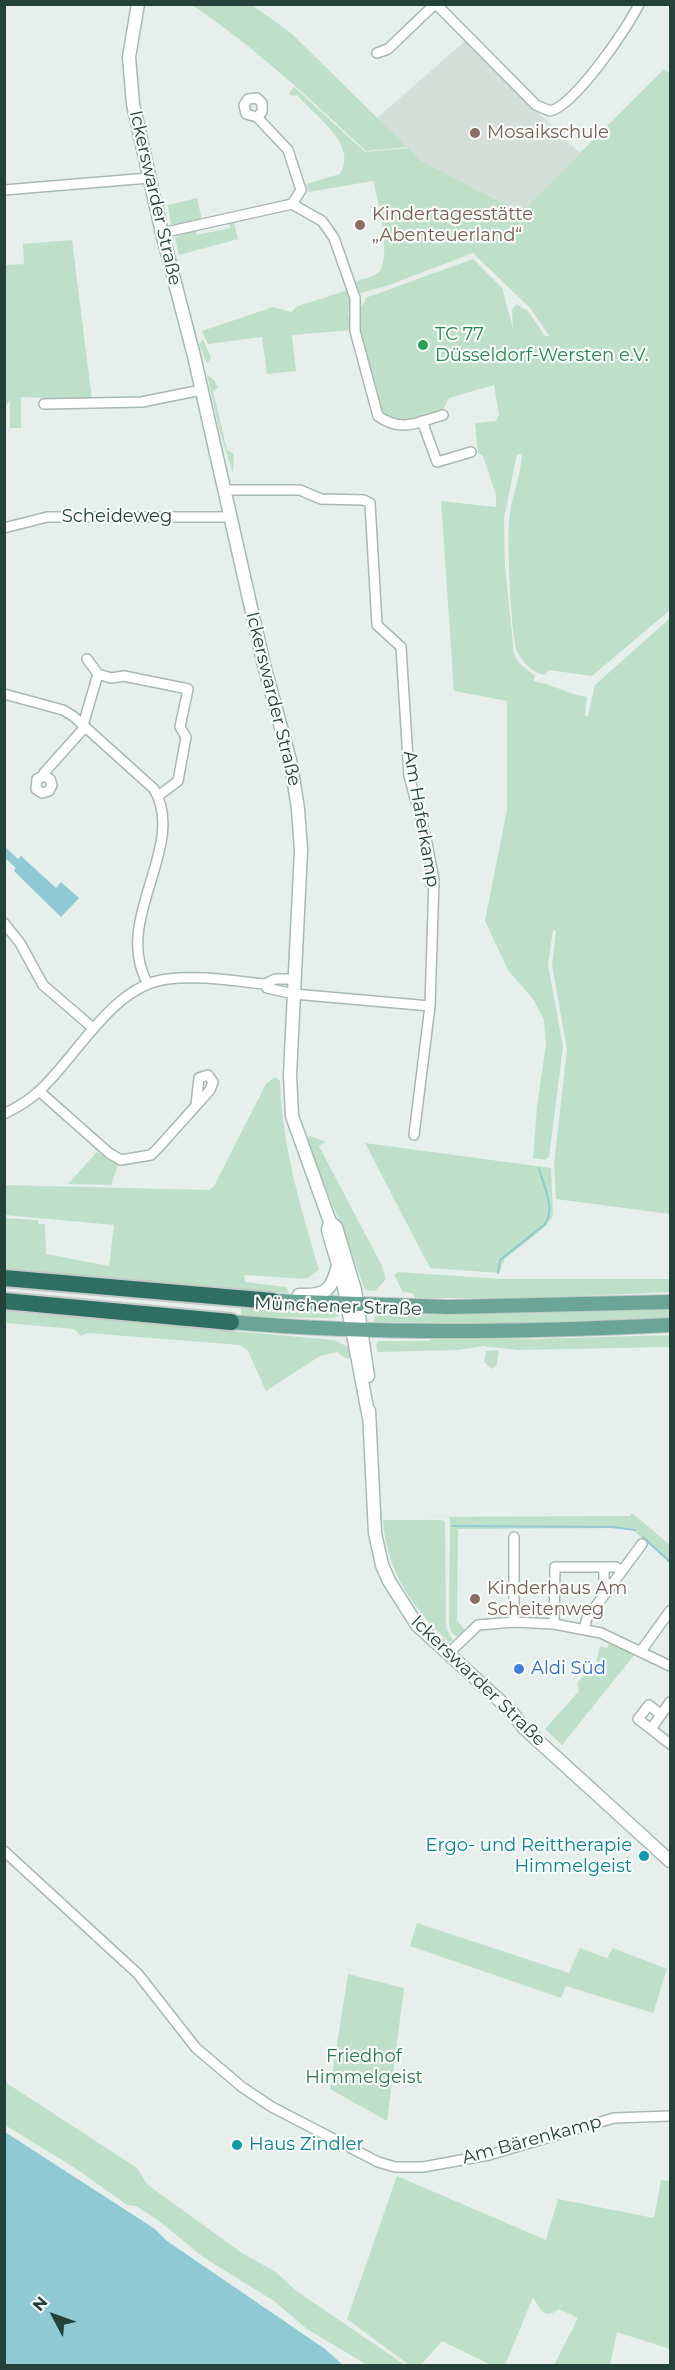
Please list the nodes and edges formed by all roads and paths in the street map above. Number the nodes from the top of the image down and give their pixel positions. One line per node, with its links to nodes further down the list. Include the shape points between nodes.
1 (138, 4): 6 (main road, Ickerswarder Straße, via 130,45 129,81)
2 (435, 4): 3 (street, via 536,105 550,111 560,107 591,74); 4 (street, via 388,49)
3 (639, 4)
4 (377, 52)
5 (257, 117): 8 (street, via 291,154 301,190)
6 (149, 178): 7 (street); 9 (main road, Ickerswarder Straße)
7 (4, 190)
8 (292, 204): 9 (street); 13 (street, via 322,221 334,238 355,298 355,332 378,416 403,426)
9 (162, 233): 10 (main road, Ickerswarder Straße)
10 (201, 390): 11 (street, via 142,402); 15 (main road, Ickerswarder Straße)
11 (44, 404)
12 (443, 414): 13 (street)
13 (422, 421): 14 (street, via 437,462)
14 (471, 452)
15 (225, 490): 16 (main road, Ickerswarder Straße); 29 (street, Am Haferkamp, via 300,490 321,499 369,503 377,625 401,647 409,776 434,880)
16 (231, 517): 17 (street, Scheideweg, via 47,517); 25 (main road, Ickerswarder Straße, via 291,764 298,809 301,850)
17 (4, 528)
18 (87, 659): 19 (street)
19 (98, 674): 21 (street); 23 (street, via 188,689 180,727 186,737 178,781)
20 (4, 694): 21 (street, via 63,710)
21 (84, 726): 22 (street); 23 (street)
22 (44, 776)
23 (158, 796): 26 (street, via 164,828 137,935 139,963)
24 (4, 923): 30 (street, via 44,985)
25 (294, 979): 27 (street, via 275,979); 28 (main road, Ickerswarder Straße)
26 (148, 984): 27 (street, via 193,978); 30 (street)
27 (265, 984): 28 (street, via 267,988)
28 (294, 994): 29 (street); 35 (main road, Ickerswarder Straße, via 291,1110)
29 (430, 1006): 34 (street, Am Haferkamp)
30 (93, 1028): 31 (street)
31 (39, 1091): 32 (street, via 121,1160 151,1155); 33 (street)
32 (196, 1105)
33 (4, 1114)
34 (414, 1135)
35 (330, 1222): 36 (main road, Ickerswarder Straße, via 328,1230); 41 (main road, Ickerswarder Straße, via 336,1227)
36 (338, 1264): 39 (main road, via 332,1284 322,1293 284,1296); 41 (main road, Ickerswarder Straße)
37 (4, 1278): 39 (highway, Münchener Straße)
38 (4, 1300): 42 (highway, Münchener Straße)
39 (272, 1301): 41 (main road, Münchener Straße)
40 (670, 1302): 41 (main road, Münchener Straße, via 448,1307)
41 (352, 1304): 44 (main road, Ickerswarder Straße)
42 (231, 1322): 44 (main road, Münchener Straße)
43 (670, 1325): 44 (main road, Münchener Straße, via 472,1330)
44 (356, 1328): 55 (main road, Ickerswarder Straße, via 369,1387 375,1533 382,1565 408,1614)
45 (514, 1537): 51 (street)
46 (642, 1544): 48 (street)
47 (604, 1567): 48 (street); 49 (street, via 604,1581); 52 (street, via 555,1567)
48 (621, 1571): 49 (street)
49 (610, 1586): 53 (street, via 587,1618)
50 (670, 1611): 54 (street)
51 (514, 1622): 52 (street); 55 (street, via 478,1625)
52 (554, 1624): 53 (street)
53 (584, 1629): 54 (street)
54 (641, 1651): 56 (street)
55 (448, 1654): 62 (main road, Ickerswarder Straße)
56 (670, 1666)
57 (670, 1702): 58 (street)
58 (661, 1714): 59 (street); 59 (street, via 649,1705 638,1719)
59 (651, 1728): 60 (street)
60 (670, 1744)
61 (4, 1851): 63 (street, Am Bärenkamp, via 138,1974 196,2048 272,2107 358,2153 395,2167 423,2167 489,2155 614,2118)
62 (670, 1861)
63 (670, 2116)

